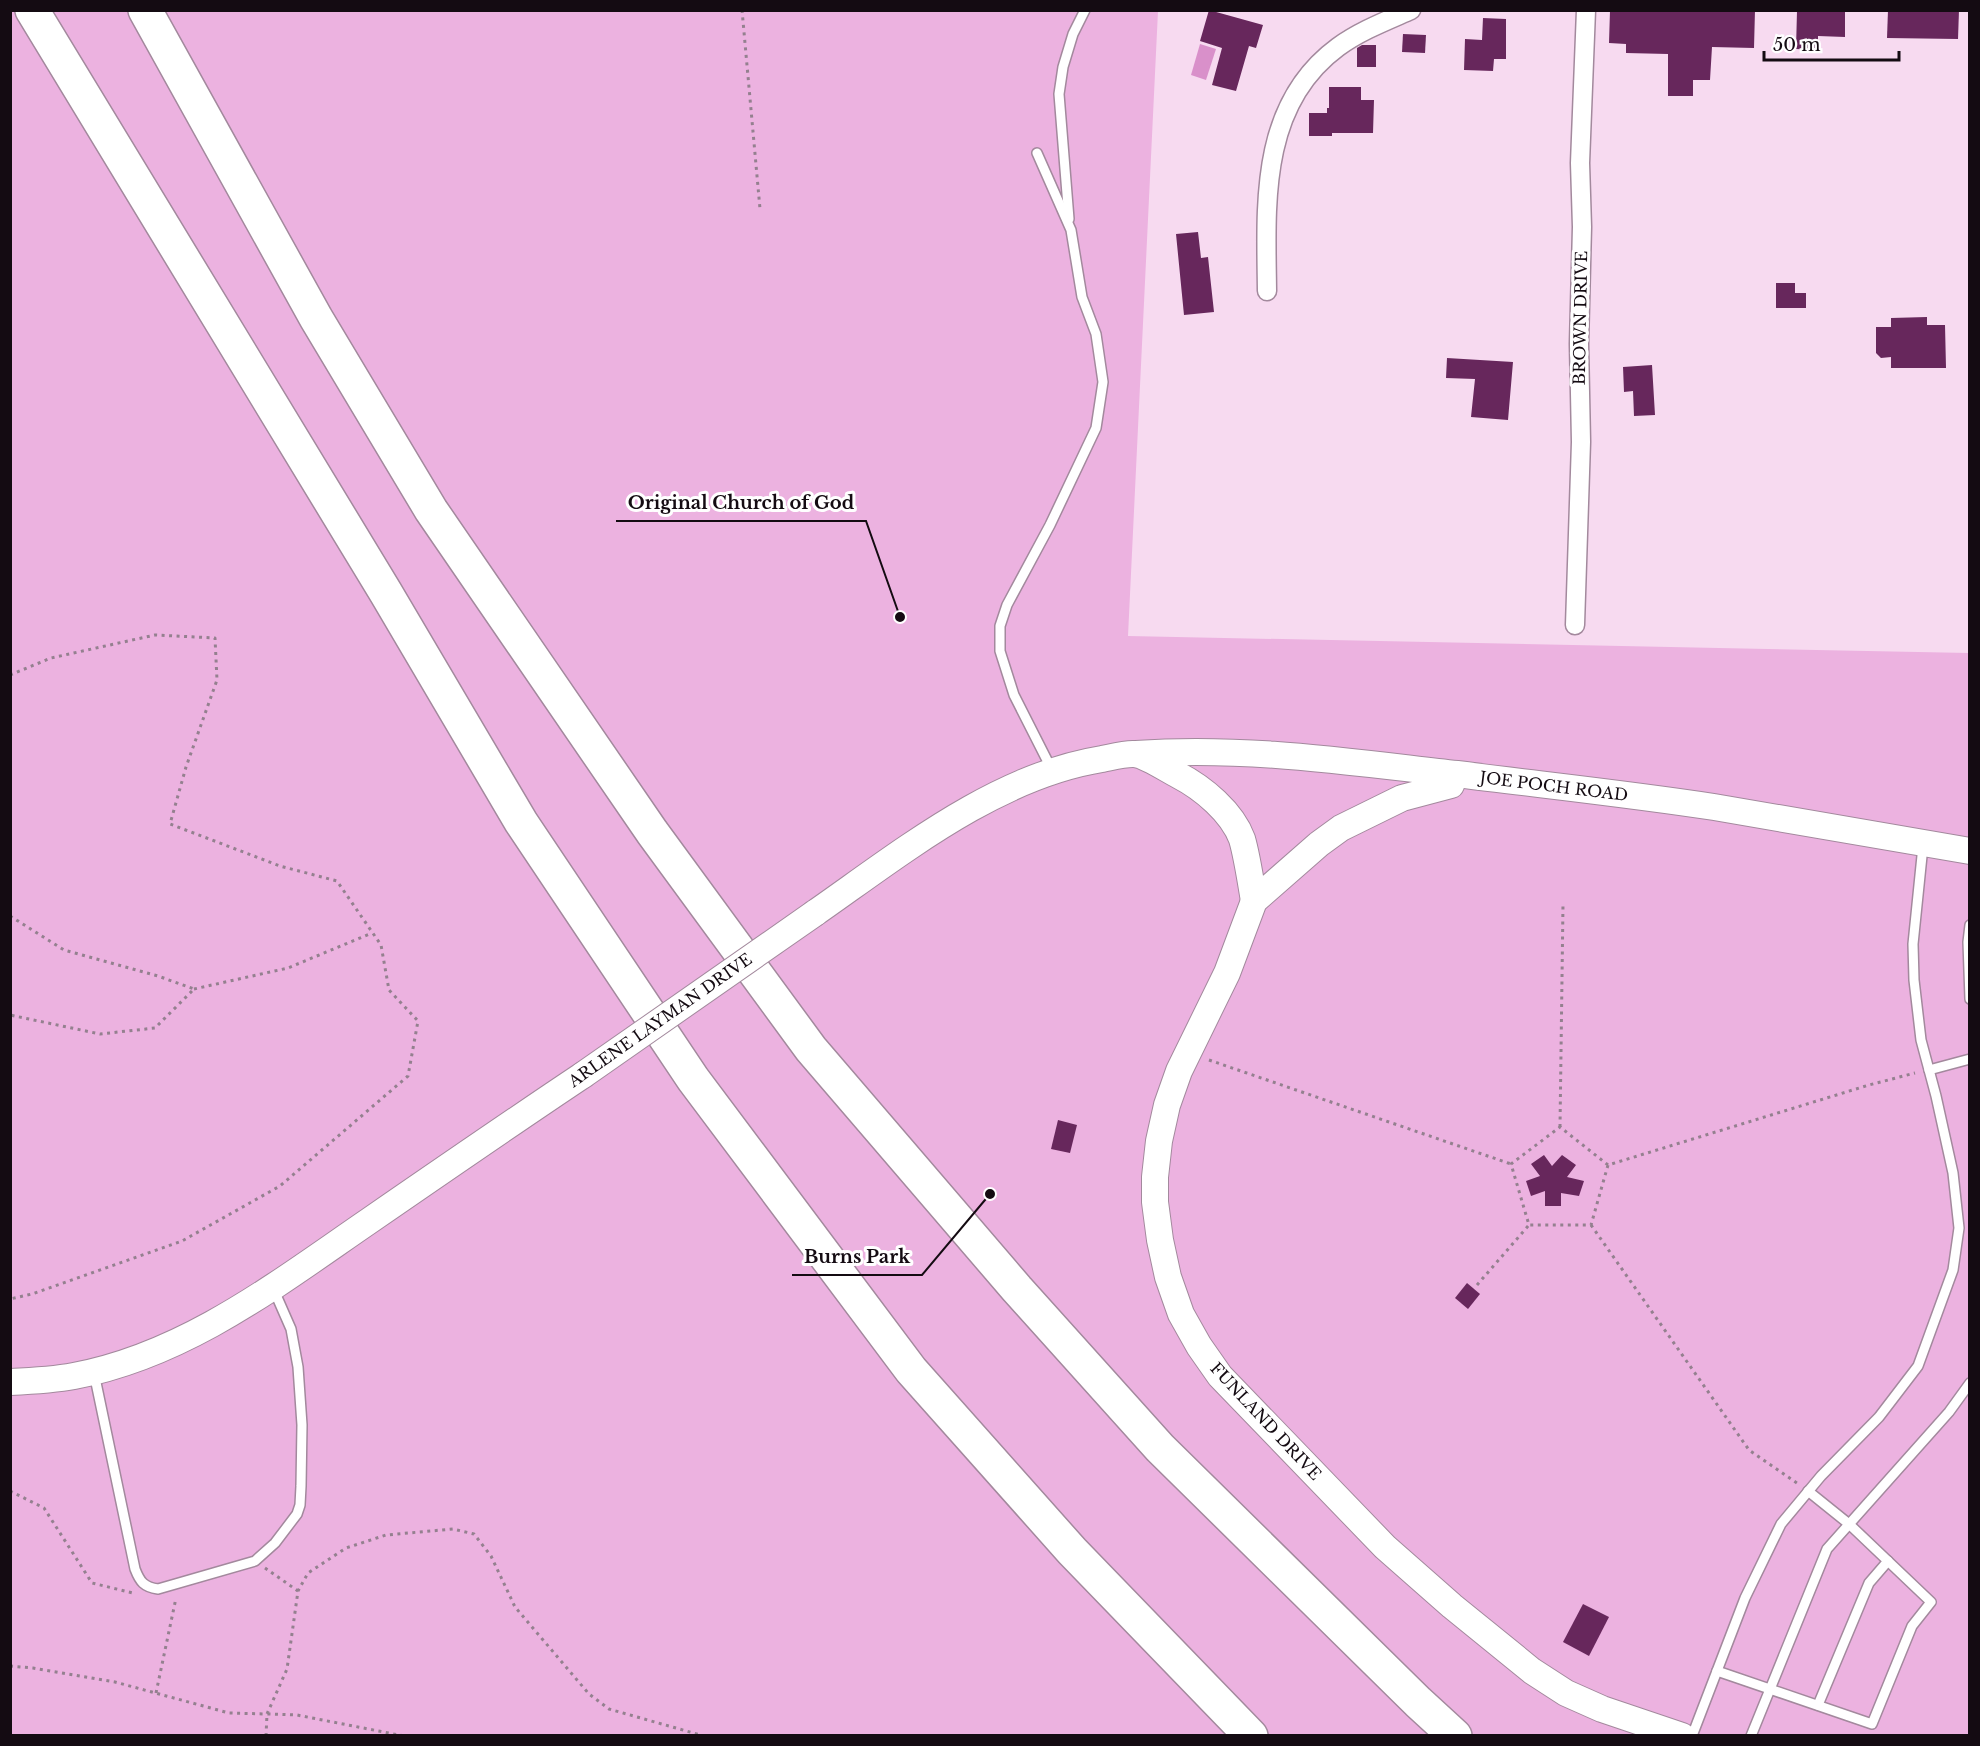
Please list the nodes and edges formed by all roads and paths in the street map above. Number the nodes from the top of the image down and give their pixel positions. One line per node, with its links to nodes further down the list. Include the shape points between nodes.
1 (32, 10): 57 (highway, via 386,592 521,822 693,1079 910,1370 1071,1551)
2 (145, 10): 58 (highway, via 316,318 431,510 652,832 811,1049 1160,1448)
3 (742, 10): 8 (path)
4 (1085, 10): 9 (lane, via 1073,34 1059,94)
5 (1411, 10): 10 (street, via 1339,46 1310,72 1293,95 1275,142 1271,166)
6 (1586, 10): 11 (street, BROWN DRIVE, via 1580,162 1581,442)
7 (1036, 153): 9 (lane)
8 (760, 208)
9 (1071, 230): 14 (lane, via 1082,297 1096,334 1103,382 1096,428 1000,626 1000,651 1014,695)
10 (1267, 291)
11 (1575, 625)
12 (10, 675): 22 (path, via 51,658 155,635 215,638 217,680 170,824 280,866 337,881)
13 (1136, 754): 14 (street, ARLENE LAYMAN DRIVE, via 1087,761); 15 (street, JOE POCH ROAD, via 1246,752); 18 (street, via 1185,779 1227,814 1241,838)
14 (1053, 772): 35 (street, ARLENE LAYMAN DRIVE, bridge, via 987,800 922,839)
15 (1455, 774): 16 (street, JOE POCH ROAD, via 1693,804); 18 (street, FUNLAND DRIVE, via 1451,785 1402,798 1341,828)
16 (1923, 843): 17 (street, JOE POCH ROAD); 28 (lane, via 1913,944 1921,1041)
17 (1970, 851)
18 (1254, 901): 26 (street, FUNLAND DRIVE, via 1227,973)
19 (1563, 904): 29 (path)
20 (10, 916): 23 (path, via 64,950)
21 (1970, 925): 24 (lane)
22 (372, 933): 23 (path, via 288,968); 36 (path, via 381,945 389,990 418,1021 408,1076 280,1186 241,1208 182,1241)
23 (194, 989): 25 (path, via 155,1028 100,1034)
24 (1970, 999)
25 (10, 1015)
26 (1188, 1053): 30 (path); 59 (street, FUNLAND DRIVE, via 1167,1105 1159,1141 1155,1202 1168,1277 1181,1314 1220,1376 1385,1547 1532,1671 1566,1693 1602,1709)
27 (1970, 1059): 28 (lane)
28 (1929, 1070): 31 (path); 41 (lane, via 1953,1173 1959,1228 1953,1270 1918,1366 1879,1417)
29 (1560, 1127): 30 (path); 31 (path)
30 (1511, 1164): 32 (path)
31 (1608, 1165): 33 (path)
32 (1530, 1225): 33 (path); 34 (path)
33 (1591, 1225): 41 (path, via 1749,1450)
34 (1477, 1285)
35 (273, 1287): 37 (street, ARLENE LAYMAN DRIVE, via 174,1343); 43 (lane, via 291,1329 298,1367 302,1425 300,1506 275,1543)
36 (10, 1299)
37 (94, 1371): 38 (street, ARLENE LAYMAN DRIVE); 46 (lane, via 135,1569 140,1582)
38 (10, 1382)
39 (1970, 1383): 42 (lane)
40 (10, 1491): 46 (path, via 44,1508 92,1584 131,1593)
41 (1808, 1491): 42 (lane); 49 (lane, via 1781,1524 1745,1598)
42 (1849, 1524): 44 (lane); 50 (lane, via 1827,1548)
43 (255, 1561): 45 (lane); 47 (path)
44 (1888, 1561): 52 (lane, via 1869,1584); 52 (lane, via 1931,1602 1912,1626 1872,1724)
45 (178, 1584): 46 (lane); 51 (path)
46 (148, 1587)
47 (298, 1591): 53 (path, via 287,1669); 56 (path, via 308,1573 346,1548 386,1535 453,1529 474,1534 490,1556 515,1607 589,1694 609,1709)
48 (10, 1666): 51 (path, via 115,1682)
49 (1717, 1671): 50 (lane); 60 (lane)
50 (1770, 1689): 52 (lane); 61 (lane)
51 (156, 1693): 53 (path, via 228,1713)
52 (1818, 1705)
53 (267, 1714): 54 (path); 55 (path, via 297,1715)
54 (266, 1736)
55 (404, 1736)
56 (704, 1736)
57 (1251, 1736)
58 (1455, 1736)
59 (1682, 1736)
60 (1692, 1736)
61 (1751, 1736)

